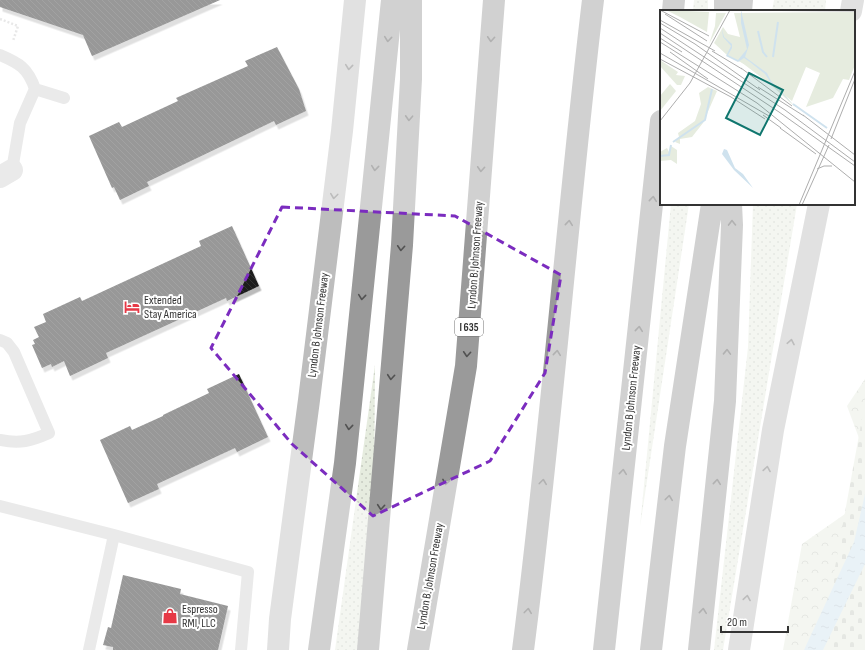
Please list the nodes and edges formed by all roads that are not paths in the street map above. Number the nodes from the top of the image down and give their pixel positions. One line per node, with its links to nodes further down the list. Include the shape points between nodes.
1 (355, 0): 26 (main road, Lyndon B Johnson Freeway, one-way to 26, via 342,131)
2 (392, 0): 27 (highway, one-way to 27, via 345,463)
3 (411, 0): 28 (highway, one-way to 28, via 411,79 402,245)
4 (494, 0): 29 (highway, Lyndon B. Johnson Freeway / I 635, one-way to 29, via 466,366)
5 (593, 0): 30 (highway, one-way to 5, via 549,429)
6 (674, 0): 9 (highway)
7 (742, 0): 10 (highway)
8 (852, 0): 11 (main road)
9 (673, 10)
10 (741, 10)
11 (851, 10)
12 (0, 56): 13 (lane, via 21,65)
13 (35, 88): 14 (lane); 16 (lane, via 20,123)
14 (64, 98)
15 (660, 131): 31 (highway, Lyndon B Johnson Freeway, one-way to 15)
16 (6, 173)
17 (712, 205): 32 (highway, one-way to 17, via 675,446)
18 (731, 205): 33 (highway, one-way to 18, via 725,401)
19 (819, 205): 34 (main road, one-way to 19, via 774,430)
20 (0, 340): 21 (lane, via 14,352 49,433 25,442)
21 (0, 440)
22 (0, 506): 23 (lane)
23 (114, 535): 24 (lane); 25 (lane, via 248,572)
24 (89, 650)
25 (241, 650)
26 (278, 650)
27 (319, 650)
28 (368, 650)
29 (418, 650)
30 (523, 650)
31 (604, 650)
32 (651, 650)
33 (699, 650)
34 (738, 650)

